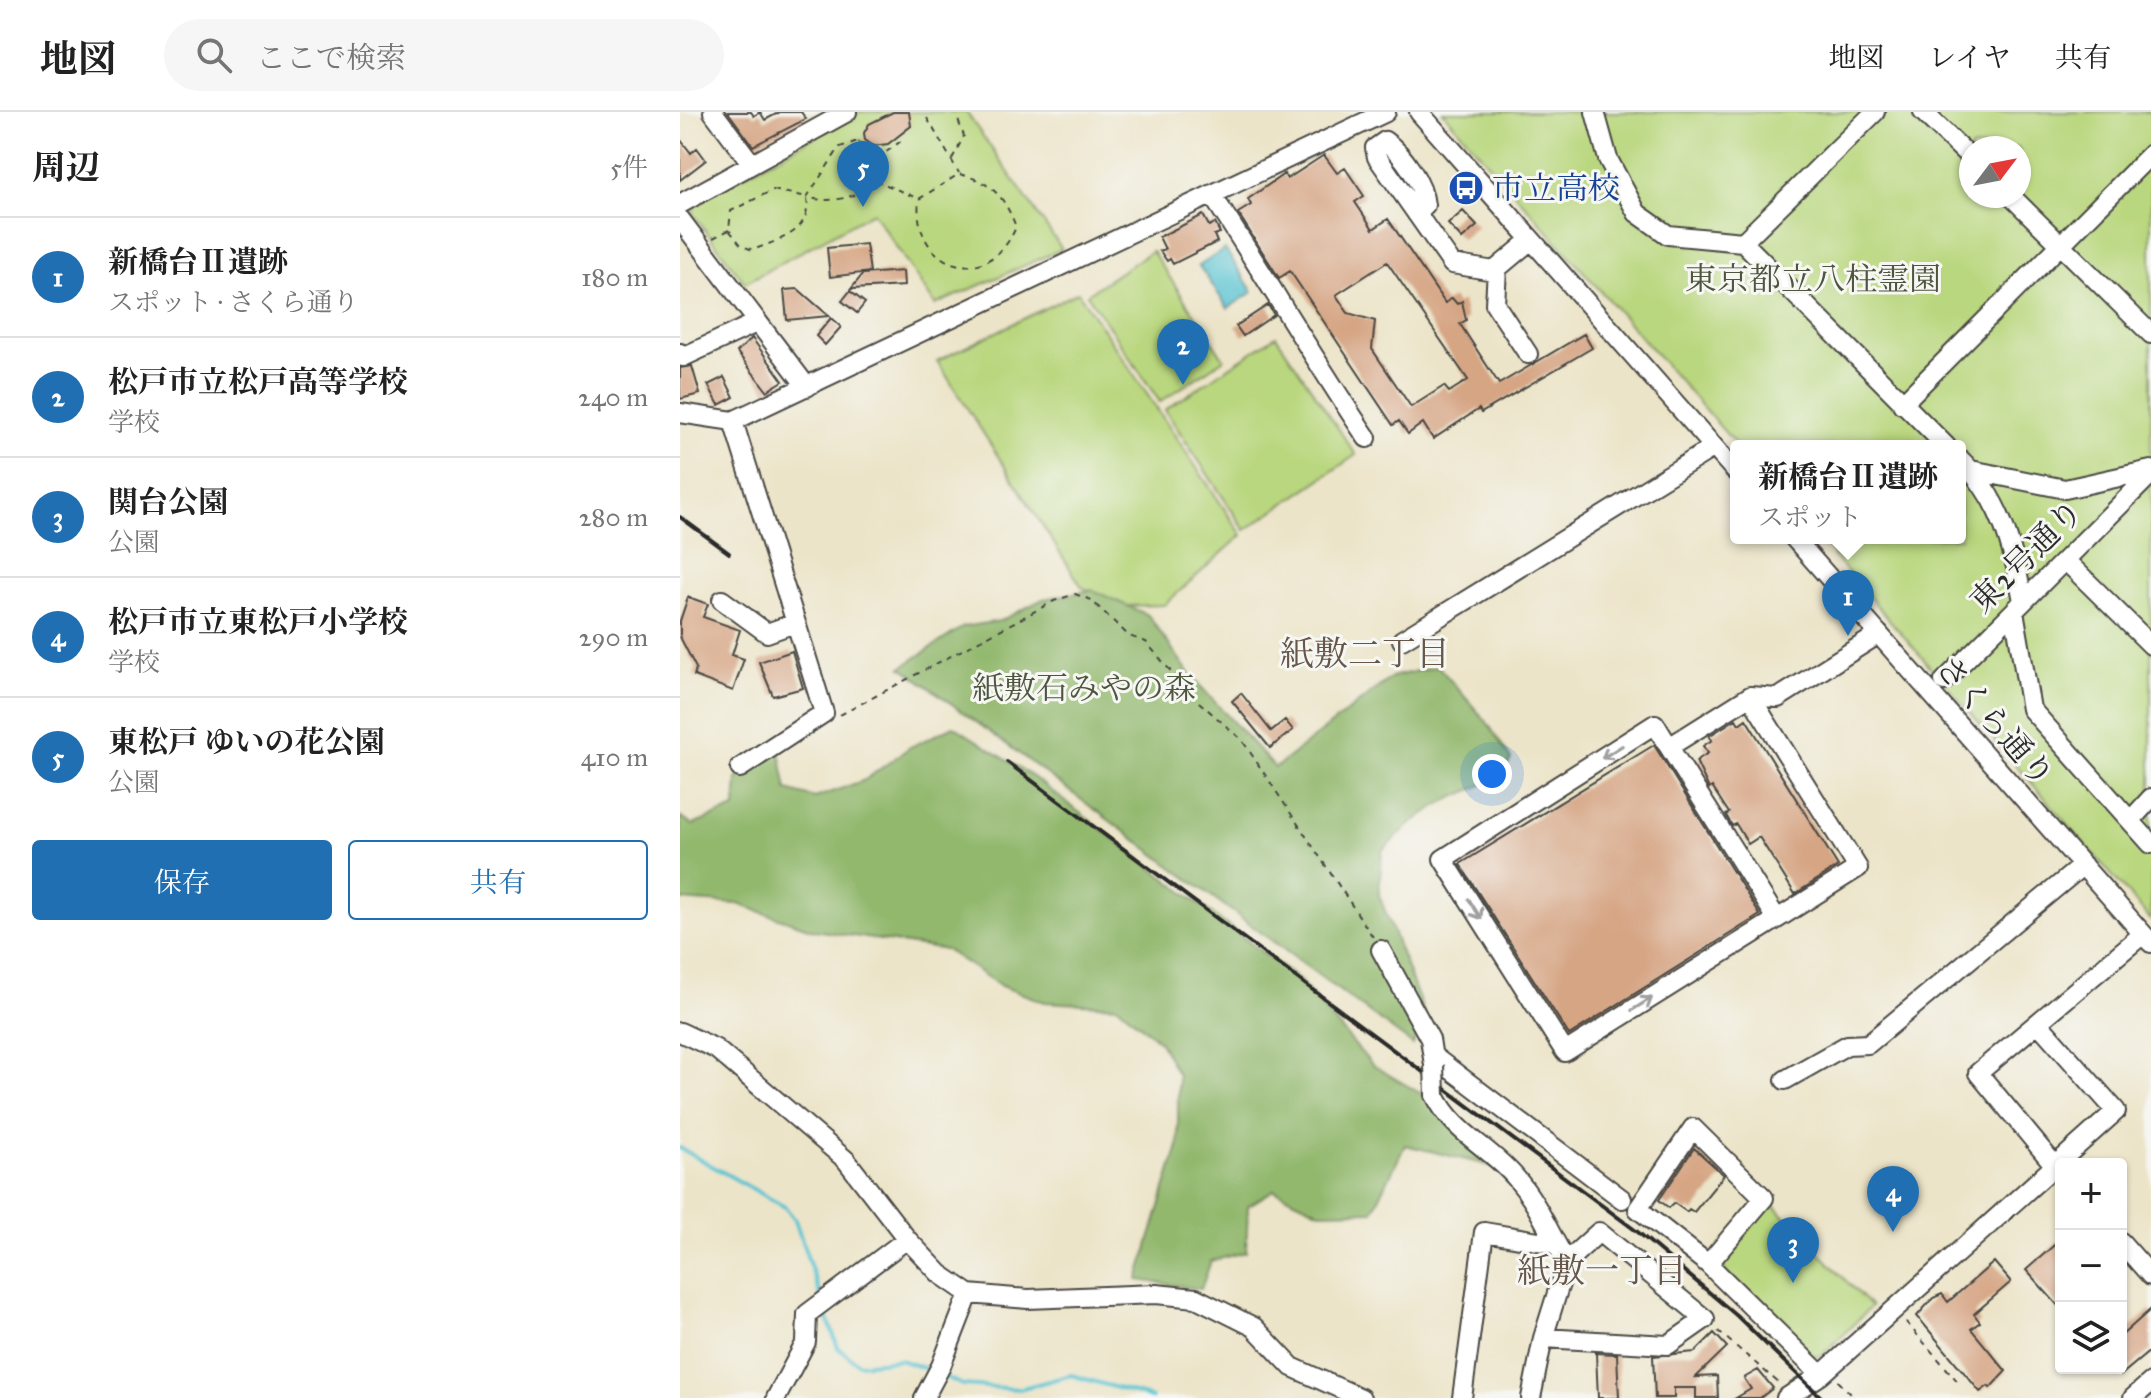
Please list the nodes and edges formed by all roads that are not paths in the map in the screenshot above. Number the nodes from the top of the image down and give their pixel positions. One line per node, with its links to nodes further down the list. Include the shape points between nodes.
1 (713, 112): 11 (street)
2 (847, 112): 8 (street)
3 (1386, 112): 12 (street)
4 (1419, 112): 17 (street)
5 (1595, 112): 18 (street, via 1608,159 1637,213 1668,235)
6 (1875, 112): 18 (street)
7 (1923, 112): 9 (street)
8 (820, 118): 11 (street)
9 (1959, 146)
10 (2151, 154): 19 (street)
11 (752, 164): 13 (street)
12 (1212, 195): 25 (street); 29 (street)
13 (680, 204)
14 (2024, 208): 19 (street)
15 (1416, 213): 20 (street, via 1452,264)
16 (680, 219): 21 (street)
17 (1531, 240): 20 (street); 31 (street)
18 (1743, 242): 26 (street)
19 (2062, 243): 22 (street); 26 (street)
20 (1497, 269): 23 (street, via 1495,304)
21 (758, 322): 24 (street); 25 (street)
22 (2151, 334)
23 (1528, 354)
24 (681, 356)
25 (807, 387): 28 (street)
26 (1902, 404): 30 (street)
27 (680, 413): 28 (street)
28 (733, 421): 39 (street)
29 (1367, 438)
30 (1940, 440)
31 (1714, 447): 32 (street); 41 (street)
32 (1730, 465)
33 (1966, 465): 34 (street, via 2065,489); 38 (street, via 2005,524)
34 (2151, 472): 36 (street, 東2号通り)
35 (1799, 544): 40 (street, さくら通り)
36 (2065, 560): 38 (street, 東2号通り); 42 (street)
37 (722, 600): 39 (street, via 767,633)
38 (2018, 606): 43 (street, 東2号通り); 48 (street, via 2031,709)
39 (795, 623): 46 (street, via 824,713)
40 (1879, 634): 44 (street, via 1778,698); 50 (street, さくら通り)
41 (1402, 640)
42 (2151, 645)
43 (1944, 681)
44 (1750, 696): 45 (street); 51 (street, via 1858,868)
45 (1669, 747): 51 (street); 51 (street, one-way to 51, via 1655,724 1443,859 1565,1052)
46 (740, 768)
47 (2151, 798): 48 (street)
48 (2131, 820): 49 (street)
49 (2151, 844)
50 (2083, 865): 52 (street, さくら通り); 57 (street, via 1868,1044 1847,1045)
51 (1777, 919)
52 (2147, 938): 54 (street)
53 (1381, 950): 56 (street, via 1430,1039)
54 (2038, 1023): 58 (street, via 2116,1111); 59 (street, via 1978,1073)
55 (680, 1032): 62 (street, via 716,1049 846,1160)
56 (1434, 1061): 61 (street); 63 (street, bridge, via 1435,1095 1448,1120 1515,1176 1543,1214)
57 (1785, 1080)
58 (2069, 1158)
59 (2055, 1165)
60 (2055, 1172): 70 (street)
61 (1622, 1199)
62 (907, 1239): 68 (street, via 940,1274); 75 (street, via 807,1314 806,1342)
63 (1556, 1244): 65 (street); 76 (street, via 1484,1232)
64 (2127, 1249): 67 (street)
65 (1567, 1261): 69 (street); 69 (street, via 1599,1232 1705,1319 1668,1345)
66 (1708, 1264): 66 (street, via 1638,1209 1693,1128 1764,1198); 70 (street)
67 (2151, 1276)
68 (969, 1294): 72 (street); 73 (street, via 1196,1298 1254,1327 1292,1367)
69 (1543, 1338): 77 (street)
70 (1826, 1374): 74 (street)
71 (2151, 1382): 78 (street)
72 (929, 1391)
73 (1350, 1396)
74 (1789, 1396)
75 (776, 1398)
76 (1462, 1398)
77 (1531, 1398)
78 (2133, 1398)

